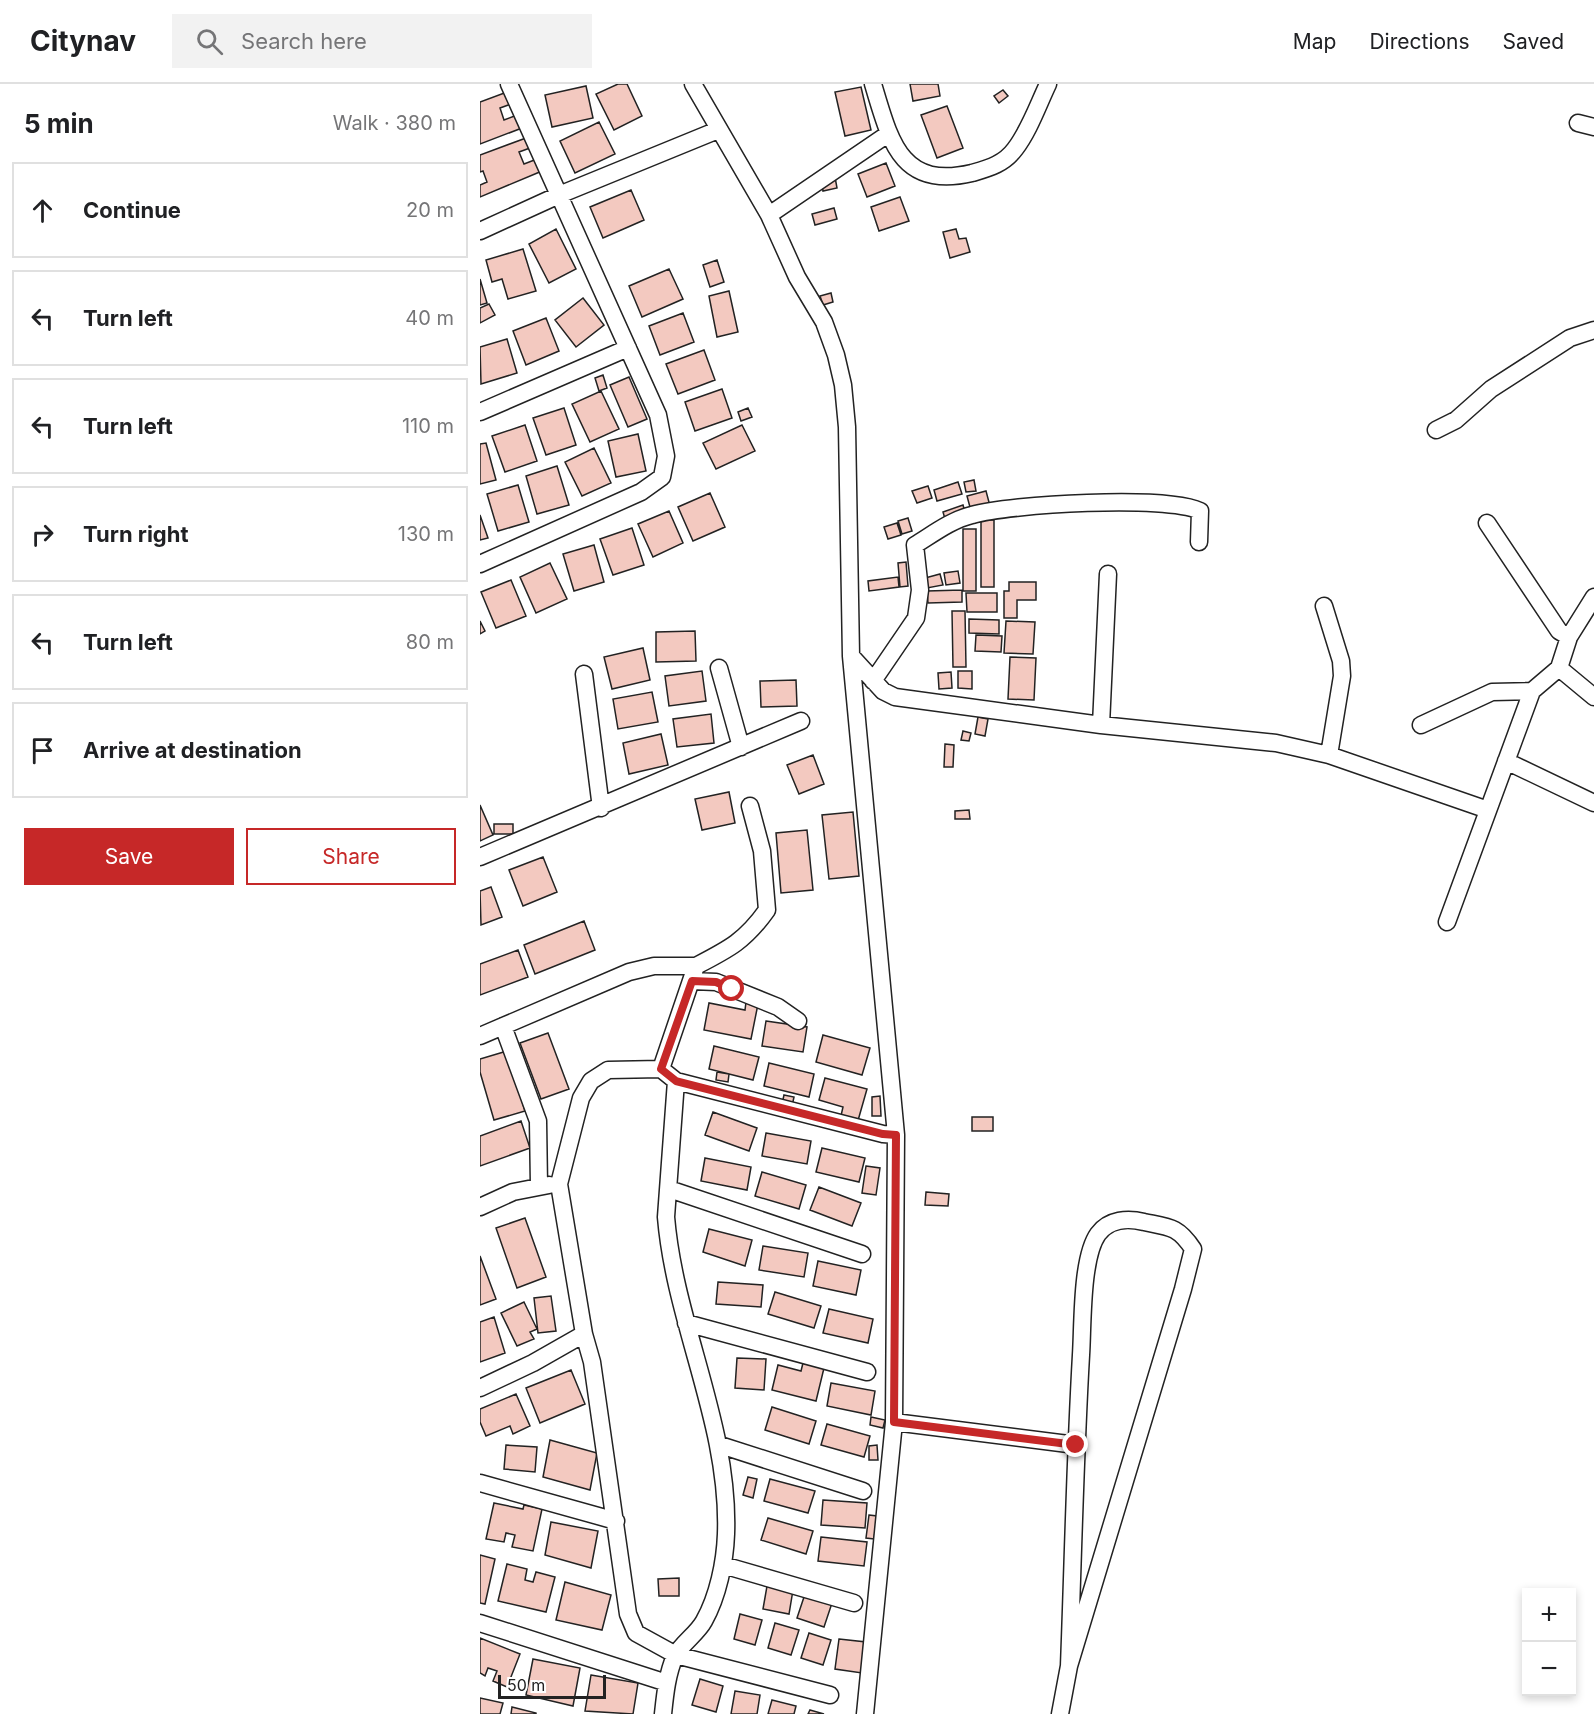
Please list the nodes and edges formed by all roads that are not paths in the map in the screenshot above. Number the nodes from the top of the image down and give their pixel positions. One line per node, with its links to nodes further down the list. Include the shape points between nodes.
1 (509, 84): 7 (street)
2 (693, 84): 5 (street)
3 (873, 84): 6 (street)
4 (1048, 84): 6 (street, via 1015,150 995,167 934,176 910,167)
5 (718, 130): 7 (street); 8 (street)
6 (888, 134): 8 (street)
7 (559, 195): 9 (street); 11 (street)
8 (769, 215): 21 (street, via 797,277 824,322 843,385)
9 (480, 231)
10 (1594, 330): 13 (street, via 1570,338 1491,389 1456,420)
11 (628, 348): 12 (street); 16 (street, via 658,415 666,456 662,477 641,492)
12 (480, 412)
13 (1436, 430)
14 (1487, 523): 20 (street, via 1559,631)
15 (1199, 542): 25 (street, via 1200,511 1157,504 1122,501 997,510 956,520 915,545 920,590 916,618)
16 (480, 564)
17 (1108, 574): 29 (street)
18 (1594, 597): 20 (street)
19 (1324, 606): 32 (street, via 1341,660 1342,676)
20 (1569, 637): 23 (street)
21 (851, 656): 25 (street); 46 (street)
22 (720, 668): 31 (street)
23 (1559, 668): 26 (street); 27 (street)
24 (584, 674): 36 (street)
25 (873, 681): 29 (street, via 895,697 910,701)
26 (1532, 691): 30 (street, via 1492,692); 33 (street)
27 (1594, 697)
28 (801, 721): 31 (street)
29 (1101, 725): 32 (street, via 1276,743)
30 (1421, 725)
31 (741, 747): 36 (street)
32 (1329, 755): 37 (street)
33 (1506, 761): 34 (street); 37 (street)
34 (1594, 803)
35 (750, 806): 40 (street, via 762,851 767,910 750,934)
36 (601, 808): 38 (street)
37 (1488, 810): 39 (street)
38 (480, 857)
39 (1447, 922)
40 (694, 974): 41 (street, via 778,1007); 42 (street, via 654,966 629,972); 44 (street)
41 (798, 1021)
42 (502, 1026): 43 (street); 48 (street, via 538,1121)
43 (480, 1036)
44 (661, 1069): 45 (street); 47 (street, via 608,1070 591,1081 581,1098)
45 (676, 1081): 46 (street); 49 (street)
46 (896, 1135): 56 (street)
47 (559, 1184): 48 (street); 53 (street)
48 (539, 1186): 50 (street, via 513,1192)
49 (669, 1189): 51 (street); 52 (street, via 668,1236)
50 (480, 1207)
51 (862, 1254)
52 (686, 1323): 54 (street); 57 (street)
53 (584, 1334): 55 (street); 61 (street, via 592,1362)
54 (867, 1372)
55 (480, 1388)
56 (894, 1422): 58 (street); 70 (street)
57 (720, 1445): 60 (street); 62 (street, via 726,1533)
58 (1076, 1445): 66 (street); 66 (street, via 1085,1286 1093,1244 1111,1223 1130,1219 1176,1229 1193,1249)
59 (480, 1483): 61 (street)
60 (863, 1491)
61 (616, 1521): 65 (street, via 623,1592 636,1633)
62 (723, 1565): 63 (street); 65 (street, via 704,1622)
63 (854, 1603)
64 (480, 1623): 67 (street)
65 (676, 1655): 67 (street); 68 (street)
66 (1070, 1666): 71 (street)
67 (667, 1683): 69 (street)
68 (830, 1695)
69 (663, 1714)
70 (865, 1714)
71 (1060, 1714)

